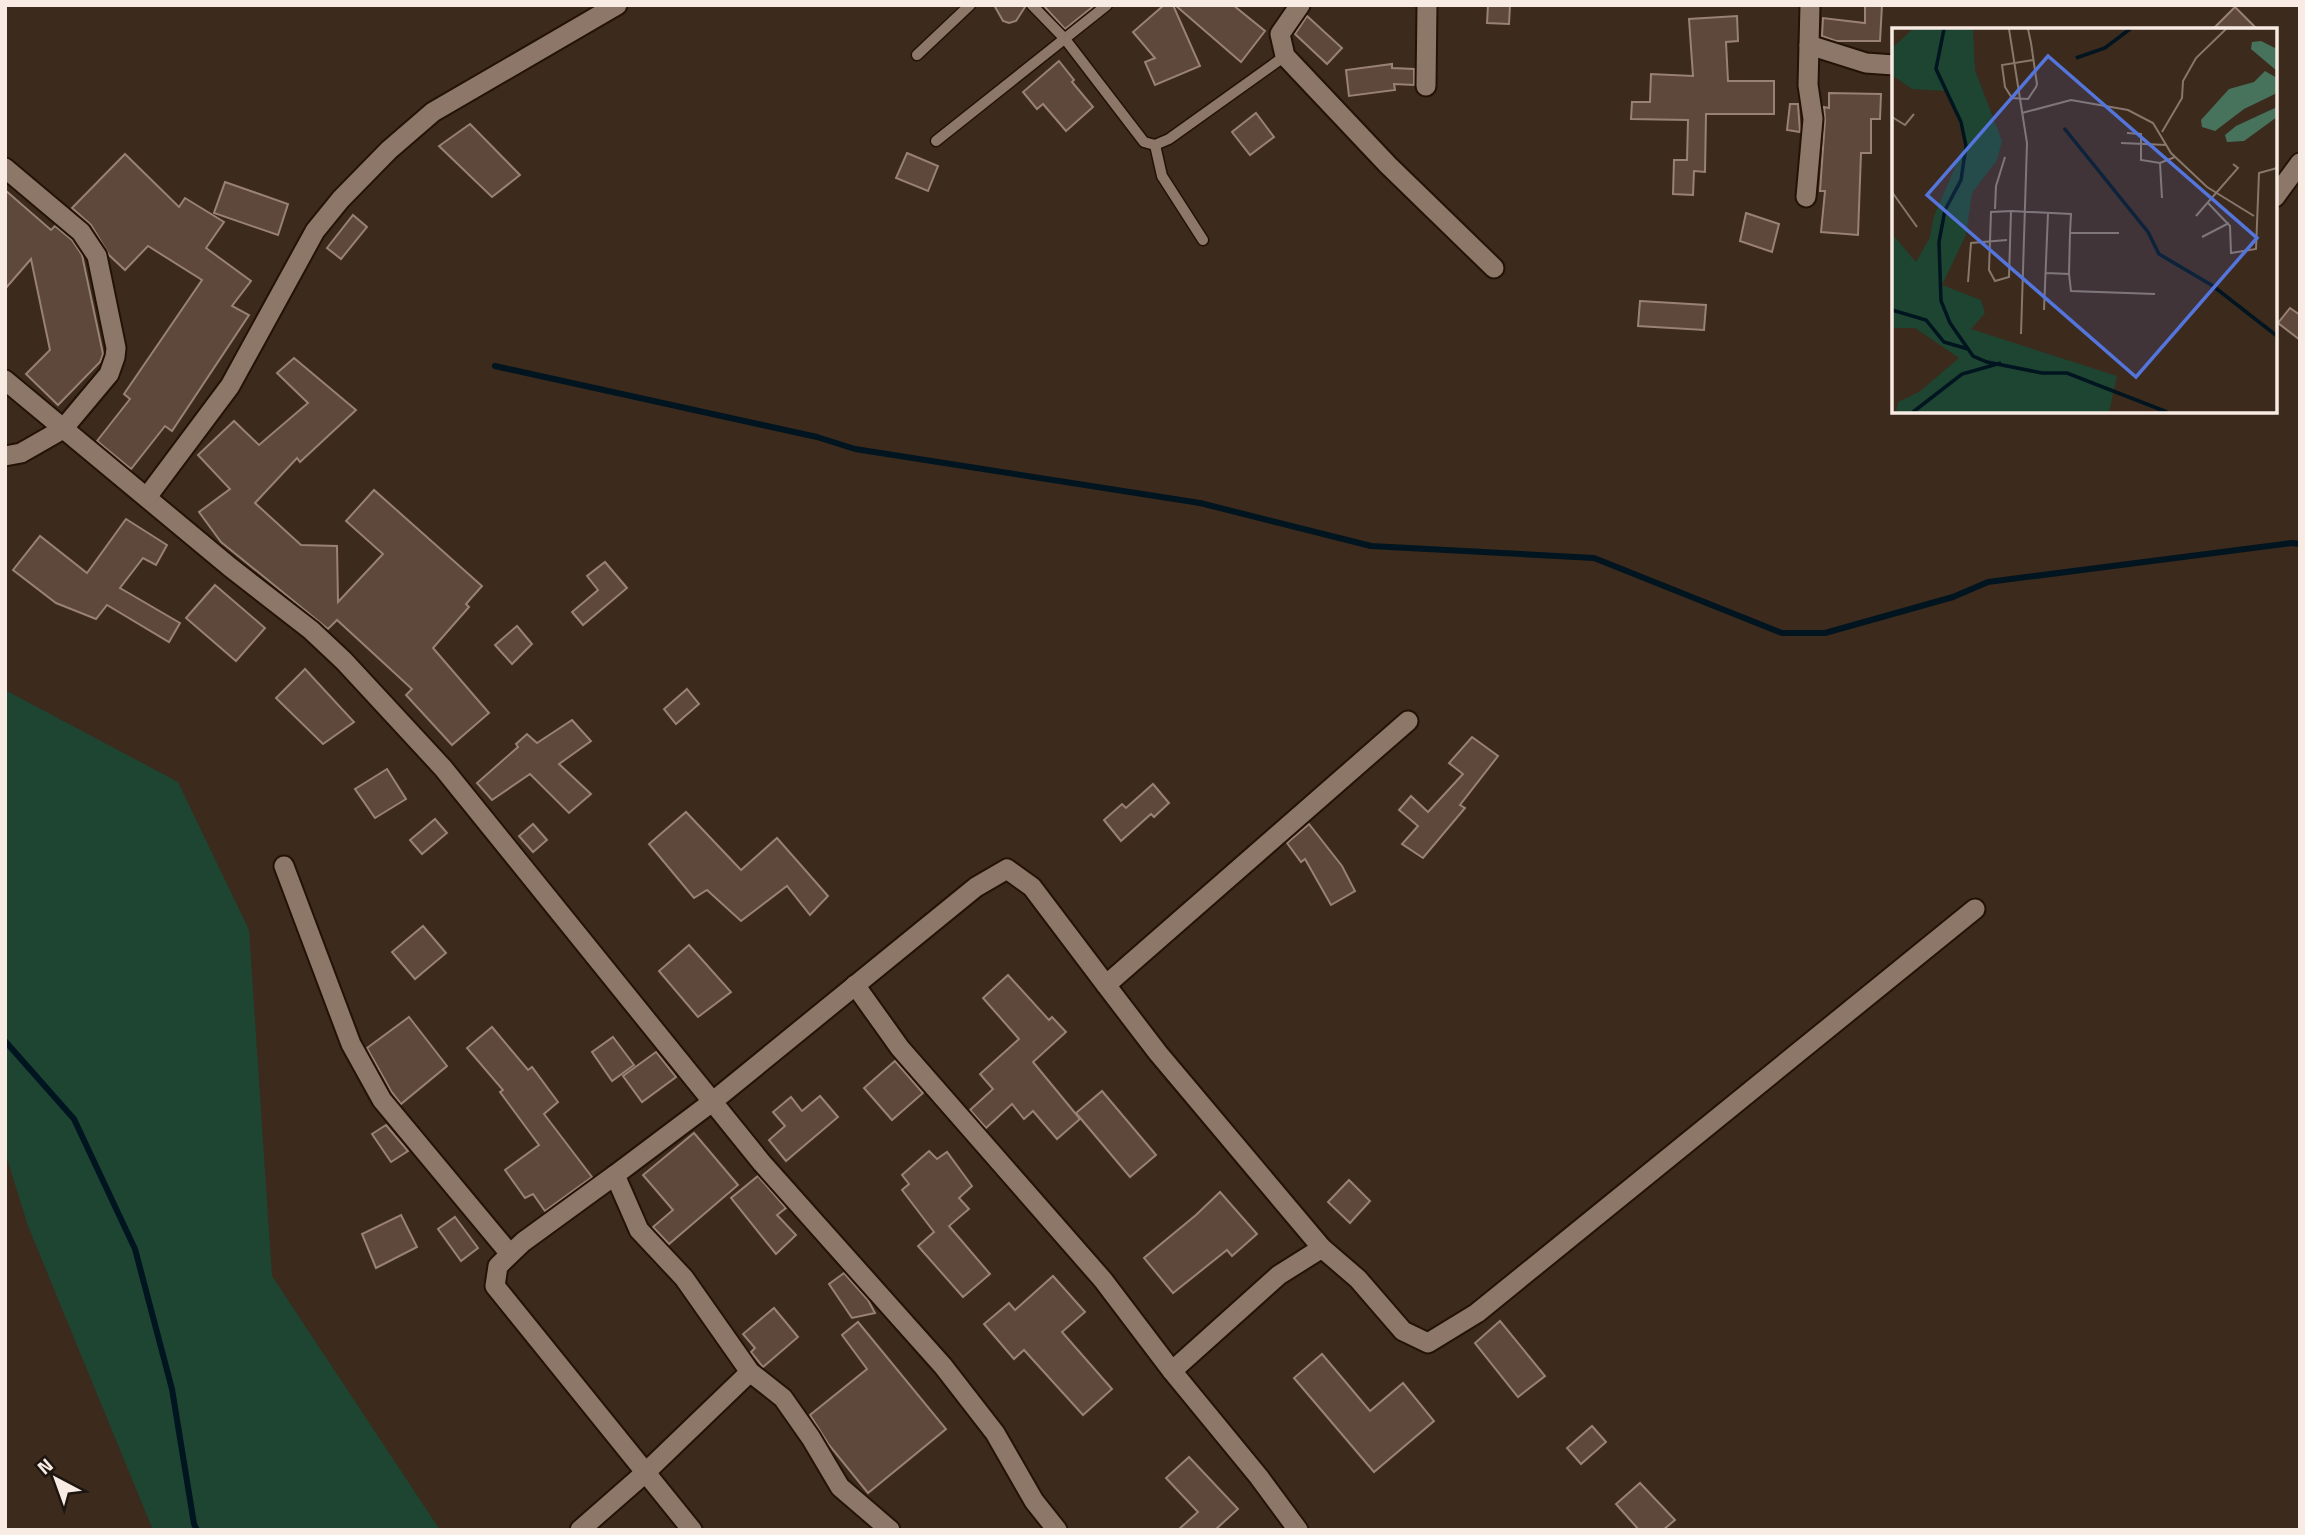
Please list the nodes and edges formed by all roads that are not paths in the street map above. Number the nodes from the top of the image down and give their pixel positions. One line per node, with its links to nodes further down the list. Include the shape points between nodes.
1 (617, 5): 25 (street, via 433,112 341,199 315,231 230,386)
2 (970, 5): 10 (lane)
3 (1032, 5): 8 (lane)
4 (1107, 5): 8 (lane)
5 (1300, 5): 11 (street, via 1280,34)
6 (1427, 5): 13 (street)
7 (1810, 5): 9 (street)
8 (1065, 38): 14 (lane); 15 (lane, via 1144,142)
9 (1808, 45): 12 (street, via 1866,63); 19 (street, via 1813,119)
10 (917, 55)
11 (1285, 56): 15 (lane); 21 (street)
12 (1892, 65)
13 (1426, 86)
14 (936, 141)
15 (1155, 145): 20 (lane, via 1161,176)
16 (2300, 163): 18 (street)
17 (5, 168): 23 (street, via 89,242 105,286 115,357 109,373)
18 (2277, 194)
19 (1806, 197)
20 (1203, 240)
21 (1494, 268)
22 (5, 380): 23 (street)
23 (63, 429): 24 (street, via 21,453); 25 (street)
24 (5, 456)
25 (147, 496): 31 (street, via 344,661 443,768)
26 (1408, 721): 30 (street)
27 (284, 866): 34 (street, via 351,1044 382,1100)
28 (1975, 909): 33 (street, via 1477,1313 1428,1343 1403,1331 1359,1279)
29 (855, 985): 30 (street, via 976,887 1007,869 1032,887); 31 (street); 35 (street, via 900,1048 1103,1280)
30 (1106, 985): 33 (street)
31 (712, 1102): 32 (street); 41 (street, via 943,1366 995,1433 1034,1501)
32 (615, 1175): 34 (street); 36 (street, via 639,1230 684,1278)
33 (1322, 1248): 35 (street, via 1279,1275)
34 (510, 1254): 37 (street, via 498,1266 495,1286)
35 (1172, 1371): 42 (street)
36 (750, 1372): 37 (street); 40 (street, via 783,1398 840,1487)
37 (645, 1472): 38 (street); 39 (street)
38 (580, 1530)
39 (692, 1530)
40 (890, 1530)
41 (1057, 1530)
42 (1298, 1530)

